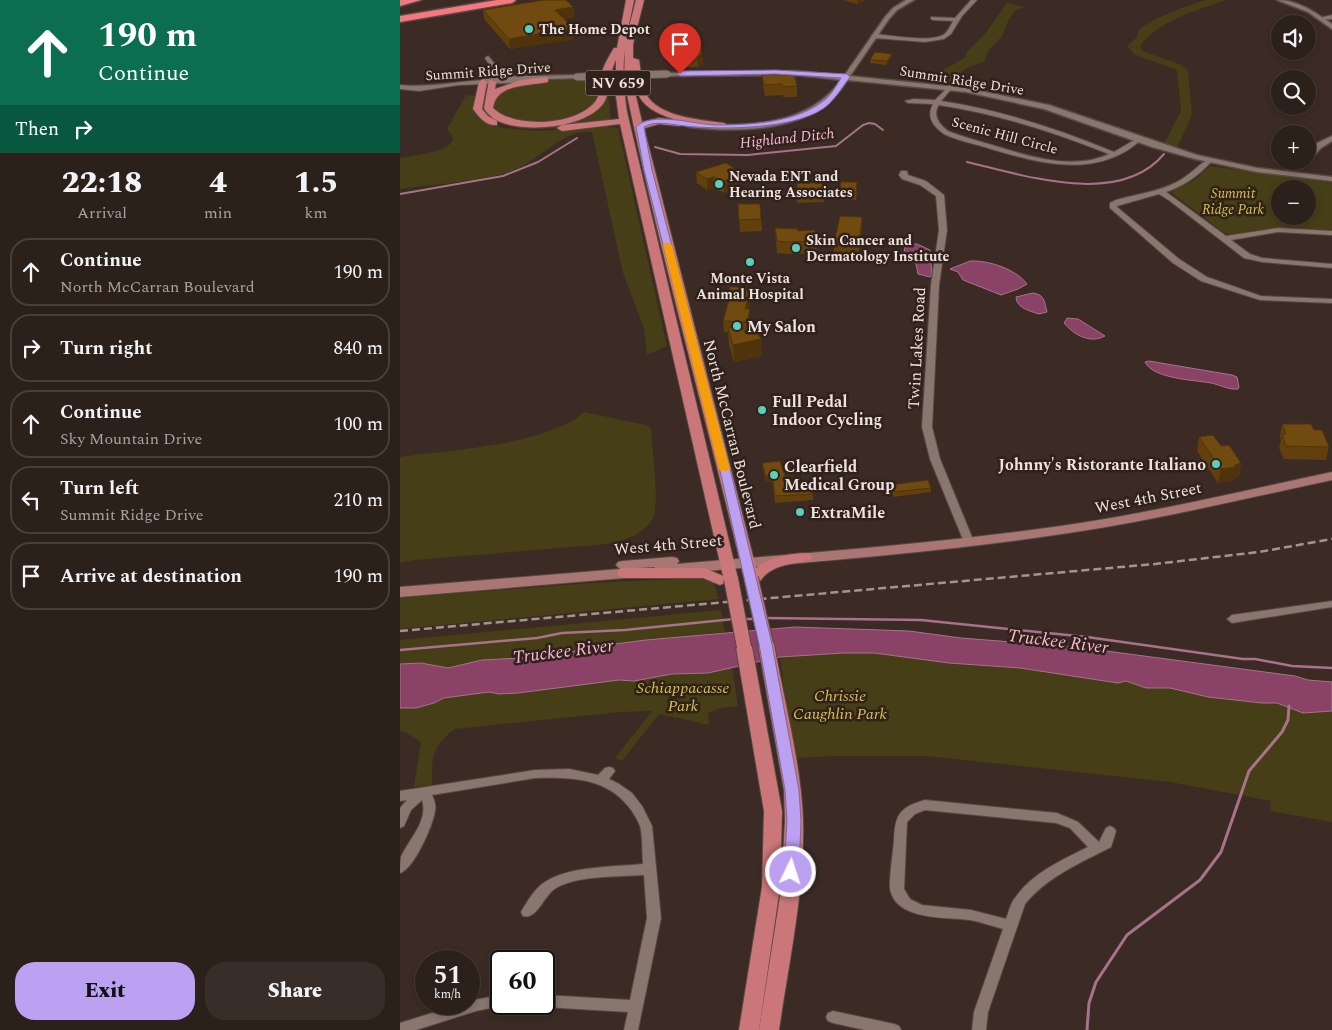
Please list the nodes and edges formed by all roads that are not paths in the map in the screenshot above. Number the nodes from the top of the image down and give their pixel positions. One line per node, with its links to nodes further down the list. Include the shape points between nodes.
1 (404, 0): 10 (highway)
2 (417, 0): 10 (highway)
3 (467, 0): 11 (highway)
4 (512, 0): 15 (highway)
5 (630, 0): 20 (main road, NV 659)
6 (640, 0): 18 (main road, North McCarran Boulevard / NV 659)
7 (911, 0): 19 (street, via 889,15)
8 (974, 0): 16 (street)
9 (1280, 0): 14 (street)
10 (400, 2)
11 (400, 13)
12 (1332, 17): 14 (street)
13 (933, 18): 16 (street)
14 (1322, 18): 17 (street)
15 (400, 19)
16 (957, 20): 19 (street, via 948,35 934,40)
17 (1332, 27)
18 (634, 29): 34 (main road, via 635,58 644,98 659,110 675,116); 35 (main road, North McCarran Boulevard / NV 659, via 629,44 628,80)
19 (874, 36): 23 (street)
20 (620, 45): 31 (main road, via 608,66 600,103 582,115 554,123 520,123 495,116); 32 (main road, NV 659, via 618,85)
21 (488, 58): 25 (street, via 492,64)
22 (577, 77): 23 (street, Summit Ridge Drive, bridge, via 770,72); 24 (street, Summit Ridge Drive); 25 (street, Summit Ridge Drive)
23 (847, 77): 27 (street, Summit Ridge Drive); 34 (street, via 830,100 810,112 774,122)
24 (545, 80): 25 (street, Summit Ridge Drive); 31 (main road, via 505,88)
25 (488, 81): 26 (street, Summit Ridge Drive); 28 (street, Summit Ridge Drive, via 419,89); 31 (main road); 32 (main road, via 478,109 485,118 500,125 540,129)
26 (400, 82)
27 (950, 87): 30 (street, Scenic Hill Circle); 37 (street, Summit Ridge Drive, via 1046,107)
28 (400, 88)
29 (908, 101): 30 (street)
30 (936, 103): 39 (street, via 1026,121); 39 (street, Scenic Hill Circle, via 932,114 938,127 955,136 1065,164 1094,162)
31 (488, 104)
32 (624, 121): 53 (main road, NV 659)
33 (689, 125): 34 (street); 35 (main road, via 649,122 640,127)
34 (724, 126)
35 (640, 133): 52 (main road, North McCarran Boulevard / NV 659)
36 (1332, 138): 38 (street)
37 (1138, 140): 39 (street, Scenic Hill Circle); 40 (street, Summit Ridge Drive)
38 (1316, 148)
39 (1114, 154)
40 (1209, 161): 43 (street, Summit Ridge Drive); 45 (street, via 1188,180)
41 (1303, 170): 43 (street)
42 (904, 173): 55 (street, Twin Lakes Road, via 905,177 923,183 940,195 943,230 934,285 927,427 935,459)
43 (1301, 176): 44 (street, Summit Ridge Drive)
44 (1332, 179)
45 (1161, 192): 47 (street); 49 (street, via 1113,205 1176,261)
46 (1332, 232): 47 (street, via 1278,230)
47 (1224, 239): 48 (street, via 1254,258)
48 (1332, 266)
49 (1204, 279): 50 (street); 51 (street, via 1260,298)
50 (1194, 284)
51 (1332, 301)
52 (702, 382): 53 (main road); 57 (main road, North McCarran Boulevard / NV 659)
53 (684, 385): 58 (main road, NV 659)
54 (1332, 476): 55 (main road, West 4th Street, via 1123,521)
55 (969, 542): 56 (main road, West 4th Street); 57 (main road, West 4th Street, via 850,547)
56 (805, 557): 57 (main road, West 4th Street); 60 (main road, via 772,564)
57 (747, 558): 58 (main road, West 4th Street); 60 (main road, North McCarran Boulevard / NV 659)
58 (727, 560): 59 (main road, West 4th Street); 61 (main road, NV 659); 62 (main road, West 4th Street, via 610,566)
59 (624, 573): 61 (main road, via 704,573); 62 (main road, West 4th Street)
60 (753, 578): 81 (main road, North McCarran Boulevard / NV 659, bridge, via 792,790 794,821 790,890)
61 (725, 580): 80 (main road, NV 659, bridge, via 737,612 773,811 773,858 766,930)
62 (400, 591)
63 (1332, 604): 64 (street)
64 (1232, 618)
65 (421, 793): 66 (street); 67 (street, via 406,808); 70 (street, via 429,804 425,825); 71 (street, via 535,774 605,775 642,814)
66 (400, 796)
67 (400, 823)
68 (1110, 831): 69 (street)
69 (1102, 847): 73 (street, via 1033,886 1019,902); 73 (street, via 1074,825 1057,818 925,806 904,815 900,822 897,890 906,903 921,910 970,915)
70 (400, 868)
71 (650, 869): 72 (street, via 552,883); 76 (street, via 654,918)
72 (528, 912)
73 (1010, 926): 83 (street, via 981,1012)
74 (555, 1002): 76 (street)
75 (490, 1003): 78 (street)
76 (636, 1006): 79 (street)
77 (833, 1017): 82 (street)
78 (400, 1029)
79 (631, 1030)
80 (749, 1030)
81 (769, 1030)
82 (894, 1030)
83 (979, 1030)

